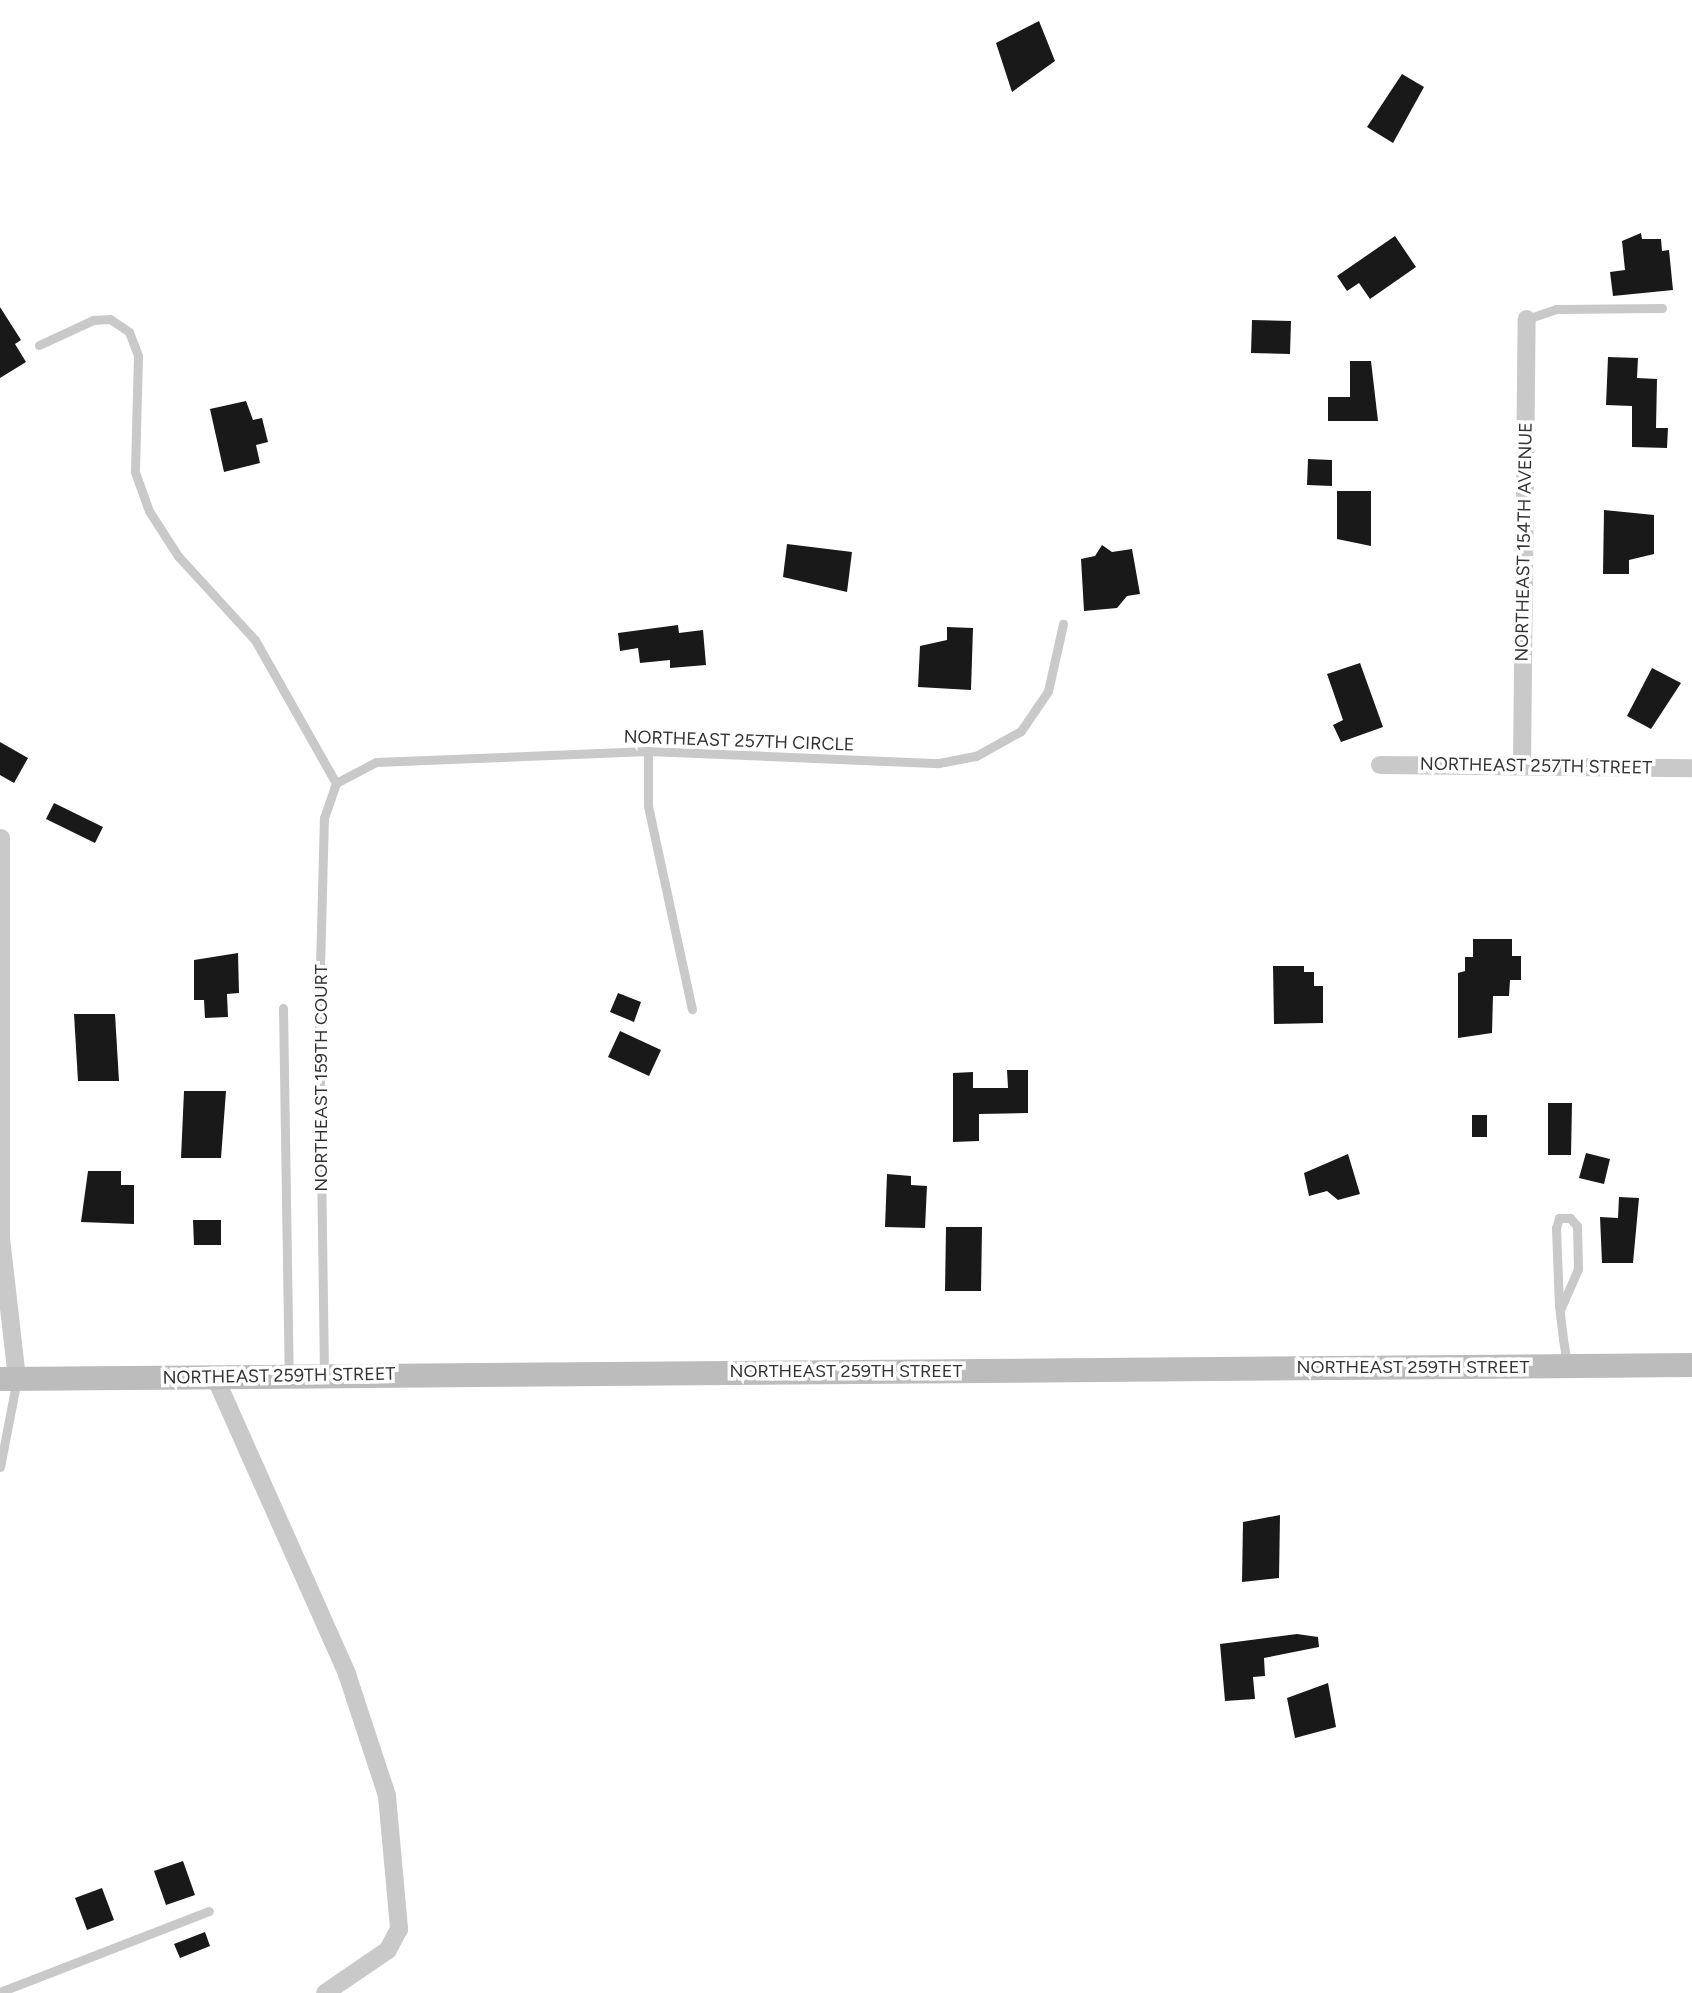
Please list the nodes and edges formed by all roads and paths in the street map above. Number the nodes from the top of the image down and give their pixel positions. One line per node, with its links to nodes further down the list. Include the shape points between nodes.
1 (1662, 308): 2 (lane, via 1556,309)
2 (1527, 319): 6 (street, NORTHEAST 154TH AVENUE)
3 (39, 345): 9 (lane, via 93,320 110,320 129,332 138,355 135,472 149,511 178,556 255,640)
4 (1063, 624): 5 (lane, NORTHEAST 257TH CIRCLE, via 1048,691 1021,731 976,756 939,763)
5 (648, 751): 9 (lane, NORTHEAST 257TH CIRCLE, via 376,762); 12 (lane, via 648,806)
6 (1522, 764): 7 (street, NORTHEAST 257TH STREET); 8 (street, NORTHEAST 257TH STREET)
7 (1380, 765)
8 (1692, 768)
9 (336, 783): 18 (lane, NORTHEAST 159TH COURT, via 324,818 318,1006)
10 (1, 838): 13 (street)
11 (283, 1008): 17 (lane)
12 (692, 1009)
13 (1, 1089): 20 (street, via 1,1238)
14 (1560, 1310): 14 (lane, via 1556,1228 1559,1218 1570,1218 1577,1226 1578,1269); 16 (lane)
15 (1692, 1365): 16 (street, NORTHEAST 259TH STREET)
16 (1567, 1366): 18 (street, NORTHEAST 259TH STREET)
17 (289, 1376): 18 (street, NORTHEAST 259TH STREET); 19 (street, NORTHEAST 259TH STREET)
18 (324, 1376)
19 (215, 1377): 20 (street, NORTHEAST 259TH STREET); 24 (street, via 347,1674 387,1796 398,1929 388,1950)
20 (8, 1379): 21 (lane)
21 (0, 1467)
22 (209, 1911): 23 (lane)
23 (0, 1992)
24 (325, 1993)

